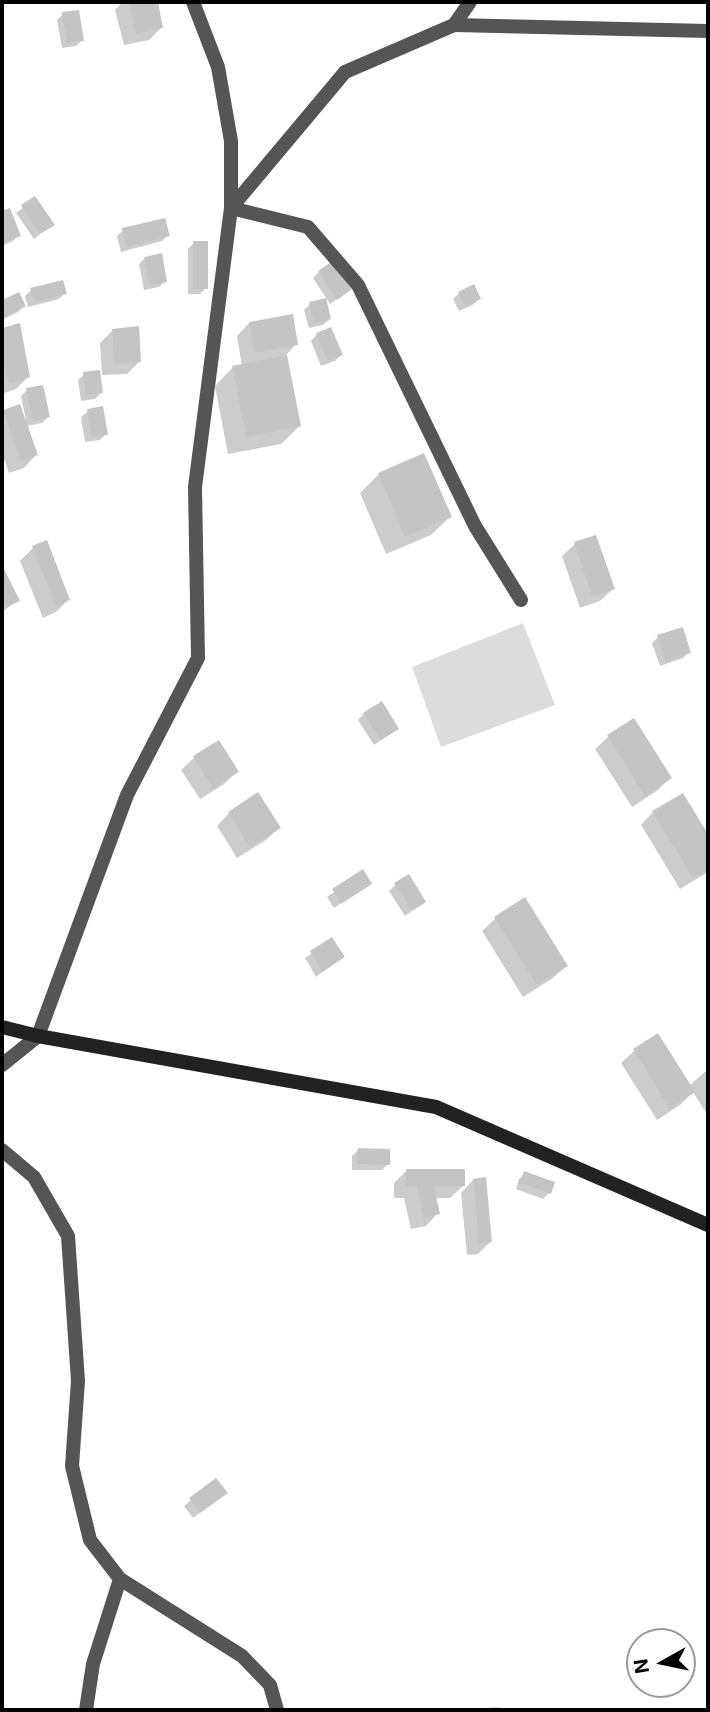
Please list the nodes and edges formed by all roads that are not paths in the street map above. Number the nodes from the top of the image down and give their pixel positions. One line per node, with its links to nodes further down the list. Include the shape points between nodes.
1 (192, 2): 5 (street, via 218,67 231,141)
2 (470, 2): 3 (street)
3 (454, 25): 4 (street); 5 (street, via 345,72)
4 (708, 31)
5 (231, 208): 6 (street, via 309,227 358,285 475,526); 8 (street, via 195,487 198,659 127,795)
6 (521, 600)
7 (2, 1027): 8 (main road)
8 (38, 1036): 9 (street); 11 (main road, via 436,1107)
9 (2, 1065)
10 (2, 1150): 12 (street, via 34,1177 68,1236 78,1381 72,1466 90,1540)
11 (708, 1225)
12 (120, 1579): 13 (street, via 93,1664); 14 (street, via 242,1656 270,1685)
13 (86, 1710)
14 (277, 1710)

